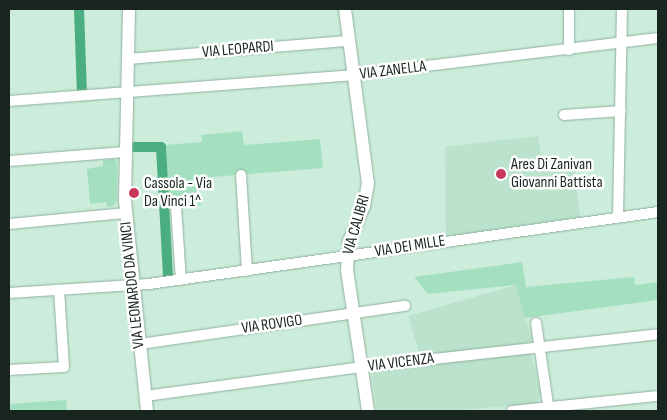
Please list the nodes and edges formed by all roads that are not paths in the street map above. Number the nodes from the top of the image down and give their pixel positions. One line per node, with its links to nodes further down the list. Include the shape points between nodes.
1 (129, 9): 9 (street, VIA LEONARDO DA VINCI)
2 (345, 9): 6 (street, VIA CALIBRI)
3 (569, 9): 8 (street)
4 (622, 9): 7 (street)
5 (658, 38): 7 (street, VIA ZANELLA)
6 (349, 41): 9 (street, VIA LEOPARDI); 10 (street, VIA CALIBRI)
7 (622, 43): 8 (street, VIA ZANELLA); 13 (street)
8 (569, 50): 10 (street, VIA ZANELLA)
9 (128, 59): 11 (street, VIA LEONARDO DA VINCI)
10 (352, 76): 11 (street, VIA ZANELLA); 23 (street, VIA CALIBRI, via 368,188)
11 (127, 92): 12 (street, VIA ZANELLA); 15 (street, VIA LEONARDO DA VINCI)
12 (9, 101)
13 (621, 111): 14 (street); 21 (street)
14 (564, 115)
15 (125, 152): 16 (street); 20 (street, VIA LEONARDO DA VINCI)
16 (9, 161)
17 (241, 175): 24 (street)
18 (176, 207): 25 (street)
19 (658, 212): 21 (street, VIA DEI MILLE)
20 (126, 213): 22 (street); 26 (street, VIA LEONARDO DA VINCI)
21 (618, 217): 23 (street, VIA DEI MILLE)
22 (9, 224)
23 (347, 256): 24 (street, VIA DEI MILLE); 30 (street, VIA CALIBRI)
24 (247, 271): 25 (street, VIA DEI MILLE)
25 (181, 280): 26 (street, VIA DEI MILLE)
26 (133, 285): 27 (street, VIA DEI MILLE); 33 (street, VIA LEONARDO DA VINCI)
27 (59, 290): 28 (street, VIA DEI MILLE); 36 (street, via 64,367)
28 (9, 293)
29 (405, 306): 30 (street, VIA ROVIGO)
30 (352, 314): 33 (street, VIA ROVIGO); 35 (street, VIA CALIBRI)
31 (536, 323): 34 (street)
32 (658, 334): 34 (street, VIA VICENZA)
33 (140, 344): 37 (street, VIA LEONARDO DA VINCI)
34 (540, 346): 35 (street, VIA VICENZA); 39 (street)
35 (361, 367): 37 (street, VIA VICENZA); 41 (street, VIA CALIBRI)
36 (9, 370)
37 (145, 396): 40 (street, VIA LEONARDO DA VINCI)
38 (658, 396): 39 (street)
39 (549, 410): 42 (street)
40 (146, 411)
41 (368, 411)
42 (512, 411)

